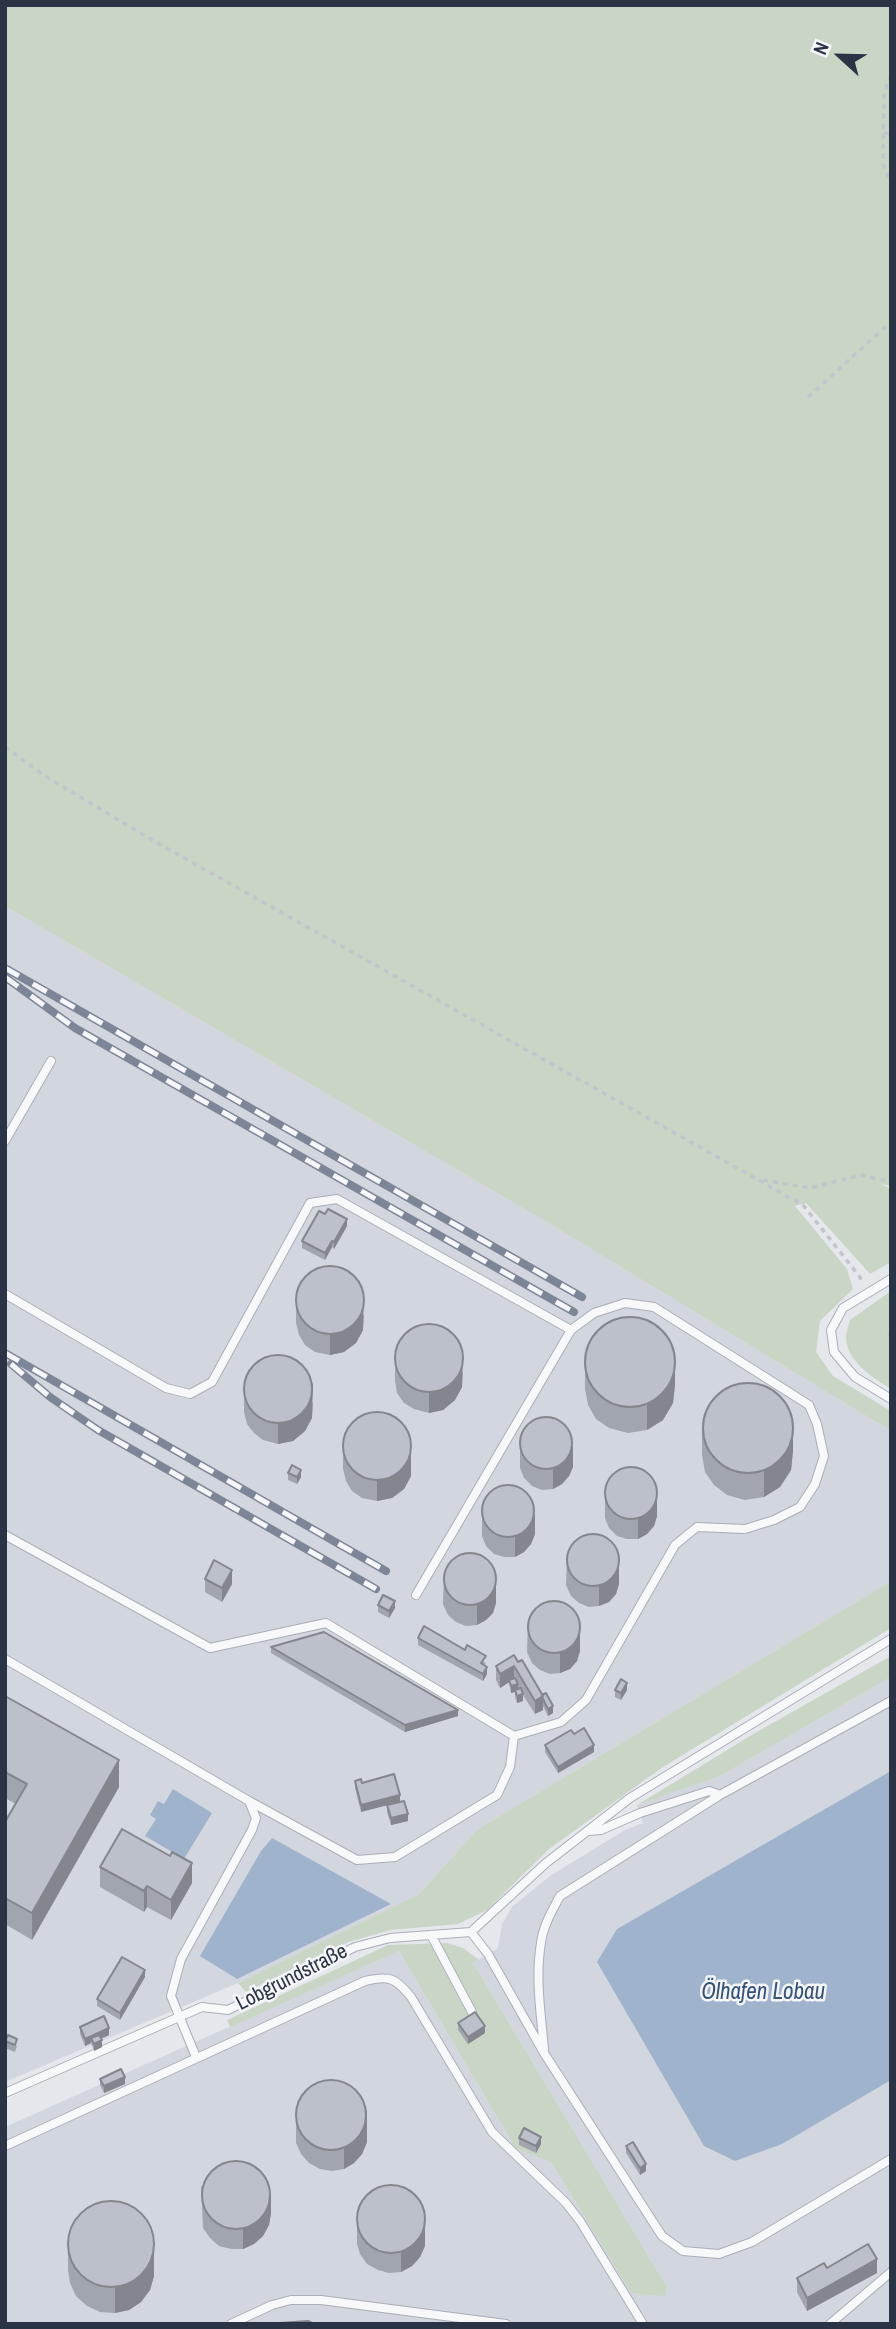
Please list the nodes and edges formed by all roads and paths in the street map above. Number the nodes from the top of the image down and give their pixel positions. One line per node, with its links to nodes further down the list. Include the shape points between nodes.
1 (891, 75): 2 (path, via 884,93)
2 (884, 133): 3 (path); 4 (path, via 883,164)
3 (891, 134)
4 (891, 184)
5 (891, 322): 6 (path)
6 (808, 397)
7 (5, 747): 10 (path, via 154,841)
8 (51, 1061): 9 (lane)
9 (5, 1141)
10 (761, 1180): 11 (path, via 810,1188 862,1175); 14 (path, via 803,1205 860,1277)
11 (891, 1182)
12 (891, 1279): 14 (lane)
13 (5, 1294): 15 (lane, via 166,1388 190,1394 212,1382 310,1203 337,1199)
14 (866, 1294): 18 (lane, via 844,1308 837,1319 831,1330 834,1352 855,1377)
15 (571, 1329): 20 (lane); 24 (lane, via 594,1313 625,1303 654,1307 809,1405 824,1456 815,1484 800,1507 745,1529 697,1527 675,1545 586,1700 561,1722)
16 (891, 1331): 17 (path)
17 (891, 1344)
18 (891, 1399)
19 (5, 1535): 24 (lane, via 210,1648 326,1623)
20 (416, 1594)
21 (891, 1639): 27 (lane, via 659,1780)
22 (5, 1659): 26 (lane)
23 (891, 1701): 25 (lane)
24 (514, 1736): 26 (lane, via 510,1767 497,1795 395,1857 357,1860)
25 (720, 1795): 27 (lane, via 709,1791); 32 (lane, via 559,1896 540,1944)
26 (249, 1801): 31 (lane, via 256,1818 251,1830 181,1959 171,1996)
27 (585, 1832): 28 (lane)
28 (471, 1932): 29 (lane, Lobgrundstraße); 32 (lane)
29 (431, 1935): 30 (lane); 31 (lane, Lobgrundstraße, via 355,1947 228,2010 202,2007)
30 (472, 2012)
31 (179, 2016): 33 (lane); 34 (lane, Lobgrundstraße)
32 (544, 2053): 36 (lane, via 662,2236 683,2251 719,2255 752,2242)
33 (196, 2057): 35 (lane); 38 (lane, via 365,1981 393,1979 411,1997 492,2132 580,2221)
34 (5, 2093)
35 (5, 2146)
36 (891, 2159)
37 (891, 2272): 41 (lane)
38 (639, 2322)
39 (231, 2324): 40 (lane, via 272,2305 321,2300)
40 (506, 2324)
41 (830, 2324)

